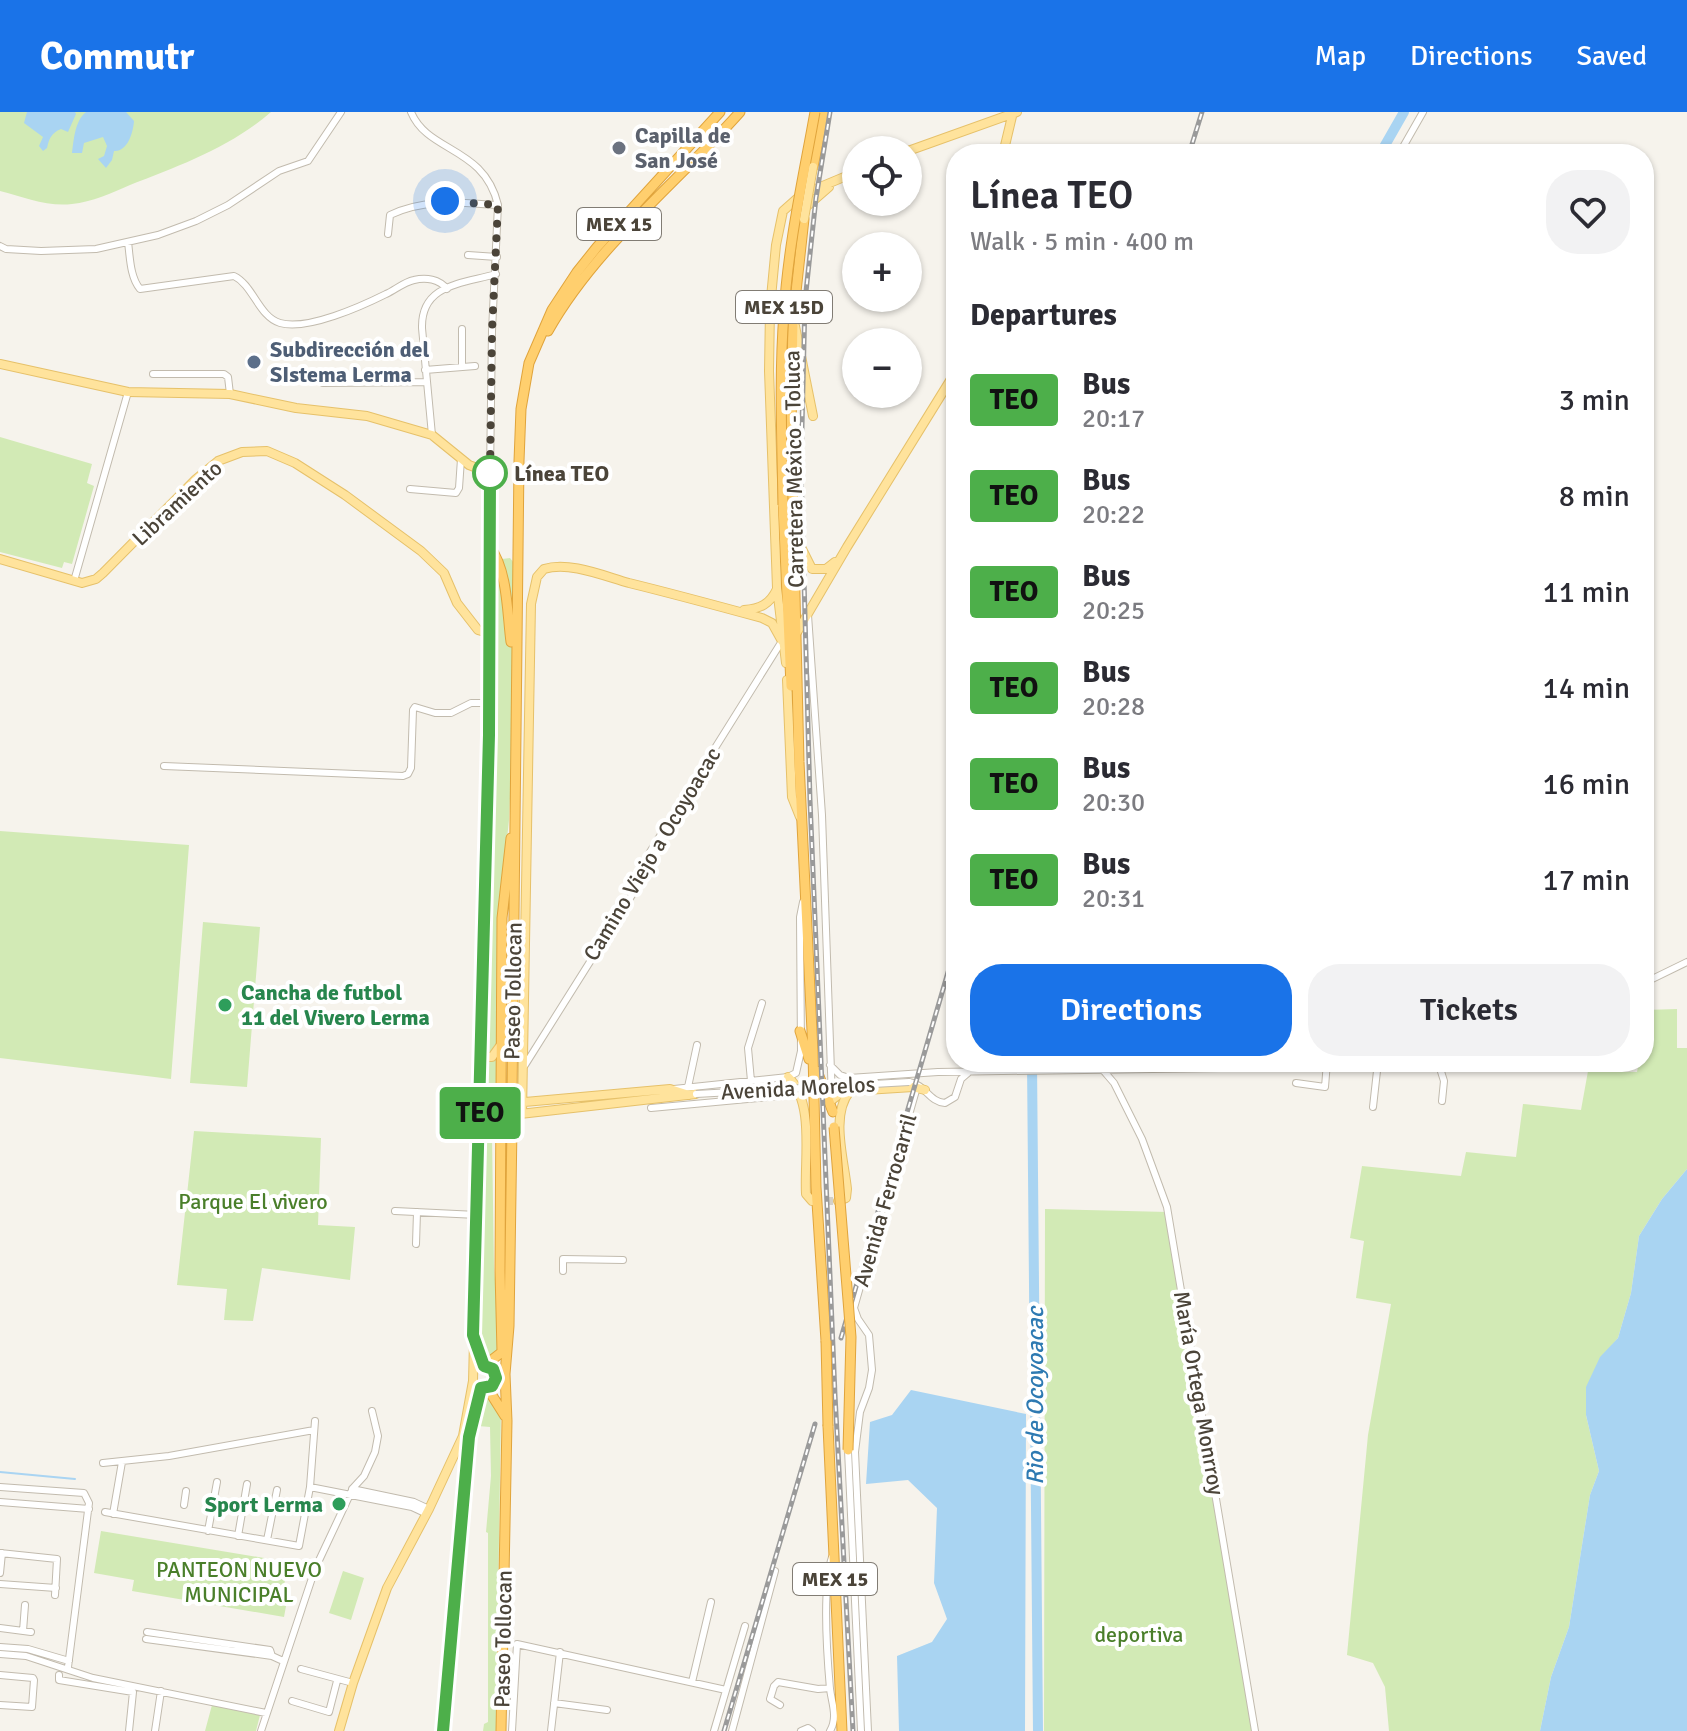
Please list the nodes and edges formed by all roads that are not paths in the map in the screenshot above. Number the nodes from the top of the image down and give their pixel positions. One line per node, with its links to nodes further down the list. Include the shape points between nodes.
1 (341, 112): 20 (street, via 308,161 279,171 196,221)
2 (411, 112): 17 (street, via 426,133 484,173)
3 (720, 112): 29 (highway, MEX 15, via 577,272)
4 (740, 112): 29 (highway, via 592,267)
5 (815, 112): 58 (highway, MEX 15D, bridge, via 788,265 781,360 785,565)
6 (824, 112): 14 (highway, Carretera México - Toluca / MEX 15)
7 (989, 112): 10 (main road)
8 (1423, 112): 12 (street)
9 (1011, 113): 10 (main road); 11 (main road)
10 (979, 124): 13 (main road)
11 (1005, 144)
12 (1405, 144)
13 (922, 146)
14 (813, 167): 18 (main road, Carretera México - Toluca / MEX 15, bridge)
15 (842, 179): 16 (main road)
16 (833, 184): 21 (main road); 21 (main road, via 801,195 783,211)
17 (498, 205): 19 (street, via 445,201 398,212 390,215); 24 (street)
18 (804, 219): 27 (highway, Carretera México - Toluca / MEX 15)
19 (388, 234)
20 (128, 242): 22 (street, via 79,250); 26 (street, via 140,289 230,275 244,283 270,317 285,324 329,316 414,279 435,280)
21 (776, 245): 50 (main road, via 769,371)
22 (2, 250)
23 (468, 255): 24 (street)
24 (497, 257): 25 (street)
25 (496, 274): 26 (street); 43 (street)
26 (447, 289): 33 (street, via 431,296 422,314)
27 (793, 319): 40 (main road); 45 (highway, Carretera México - Toluca / MEX 15)
28 (462, 329): 32 (street)
29 (534, 348): 56 (highway, Paseo Tollocan / MEX 15, via 521,409)
30 (0, 364): 38 (main road)
31 (475, 366): 32 (street)
32 (462, 367): 33 (street)
33 (425, 370): 35 (street)
34 (153, 374): 39 (street, via 224,374)
35 (426, 382): 36 (street); 41 (street)
36 (323, 383)
37 (946, 387): 47 (main road)
38 (128, 392): 39 (main road); 49 (street)
39 (230, 394): 41 (main road, via 367,416)
40 (813, 416)
41 (432, 435): 42 (main road)
42 (461, 459): 43 (main road); 44 (street, via 456,493)
43 (490, 473): 46 (main road)
44 (410, 489)
45 (793, 531): 47 (main road, via 812,569 826,569); 54 (highway, Carretera México - Toluca / MEX 15)
46 (490, 547): 53 (main road); 56 (highway, via 502,572)
47 (842, 556): 52 (main road)
48 (0, 559): 49 (main road)
49 (74, 581): 53 (main road, Libramiento, via 87,582 103,573 218,461 267,451 345,495 421,551 444,573 457,603 478,630)
50 (777, 588): 51 (main road, via 764,606); 55 (main road)
51 (732, 610): 55 (main road, via 772,623); 67 (main road, via 579,570 548,567 537,577 531,604)
52 (808, 615): 54 (main road); 73 (street)
53 (488, 633): 57 (main road)
54 (796, 634): 58 (highway, Carretera México - Toluca / MEX 15)
55 (782, 641): 61 (main road, via 792,797); 70 (street, Camino Viejo a Ocoyoacac, via 643,863 649,868)
56 (517, 685): 60 (highway, Paseo Tollocan / MEX 15)
57 (490, 703): 59 (street, via 471,703 451,713 415,707 411,768 403,776); 72 (main road)
58 (798, 733): 61 (highway, MEX 15)
59 (164, 766)
60 (515, 815): 69 (highway, via 502,918); 116 (highway, Paseo Tollocan / MEX 15, bridge, via 509,1326)
61 (802, 822): 62 (highway, MEX 15)
62 (805, 890): 66 (street, Avenida Morelos, via 800,917); 71 (highway, MEX 15)
63 (1687, 962): 64 (street)
64 (1654, 978)
65 (762, 1003): 85 (street, via 748,1048)
66 (800, 1031): 83 (highway); 84 (street, Avenida Morelos, via 799,1068)
67 (523, 1044): 70 (main road); 74 (main road)
68 (697, 1045): 90 (street)
69 (500, 1046): 72 (main road, via 492,1057); 95 (highway)
70 (534, 1047): 74 (street, Camino Viejo a Ocoyoacac)
71 (813, 1052): 83 (highway, MEX 15); 100 (highway)
72 (482, 1053): 96 (main road)
73 (830, 1065): 80 (street, Avenida Morelos, via 849,1078); 91 (street)
74 (523, 1068): 94 (main road)
75 (997, 1072): 82 (street)
76 (1104, 1072): 191 (street, María Ortega Monrroy, via 1142,1139 1167,1207)
77 (1326, 1072): 86 (street, via 1325,1087)
78 (1377, 1072): 97 (street)
79 (1441, 1072): 92 (street)
80 (932, 1073): 81 (street, Avenida Morelos); 87 (street)
81 (943, 1073): 82 (street, Avenida Morelos); 88 (street, via 953,1077)
82 (968, 1073): 88 (street)
83 (813, 1074): 141 (highway, MEX 15, bridge)
84 (790, 1079): 85 (street, Avenida Morelos); 98 (street, via 790,1091 779,1096); 104 (main road, via 803,1103 806,1194)
85 (751, 1081): 90 (street, Avenida Morelos)
86 (1296, 1083)
87 (916, 1085): 88 (street, Avenida Morelos, via 945,1103); 89 (main road); 90 (street, Avenida Morelos, bridge); 190 (street, Avenida Ferrocarril, via 854,1308 869,1335 872,1355 855,1452)
88 (959, 1090)
89 (850, 1091): 91 (main road); 105 (main road, via 839,1114 847,1189 846,1198)
90 (691, 1092): 93 (main road, via 670,1089); 99 (main road, Avenida Morelos)
91 (832, 1100): 100 (highway)
92 (1442, 1101)
93 (534, 1102): 94 (main road); 99 (main road)
94 (522, 1103): 95 (main road); 101 (main road)
95 (502, 1104): 96 (main road); 102 (highway)
96 (480, 1106): 103 (main road)
97 (1373, 1107)
98 (651, 1108)
99 (535, 1112): 101 (main road, Avenida Morelos)
100 (833, 1112): 124 (highway, bridge, via 851,1337)
101 (522, 1114): 102 (main road, Avenida Morelos)
102 (501, 1116): 103 (main road, Avenida Morelos); 113 (highway)
103 (480, 1119): 108 (main road)
104 (812, 1201)
105 (838, 1201)
106 (395, 1211): 107 (street)
107 (417, 1212): 108 (street); 109 (street)
108 (477, 1215): 112 (main road)
109 (416, 1244)
110 (623, 1260): 111 (street, via 563,1259)
111 (563, 1271)
112 (473, 1342): 114 (main road); 117 (main road)
113 (502, 1352): 115 (highway); 116 (street)
114 (480, 1355): 115 (highway)
115 (488, 1363): 116 (main road); 117 (main road)
116 (499, 1375): 118 (main road); 121 (highway, Paseo Tollocan / MEX 15)
117 (474, 1378): 118 (main road); 123 (main road)
118 (484, 1388): 121 (highway); 123 (main road)
119 (372, 1411): 133 (street, via 376,1450)
120 (315, 1421): 122 (street)
121 (507, 1421): 180 (highway, Paseo Tollocan / MEX 15)
122 (314, 1430): 125 (street); 130 (street)
123 (466, 1437): 137 (main road); 179 (main road)
124 (848, 1450): 189 (street)
125 (122, 1462): 126 (street); 138 (street, via 109,1513)
126 (103, 1463)
127 (217, 1482): 138 (street)
128 (247, 1484): 139 (street)
129 (0, 1487): 136 (street, via 84,1493)
130 (310, 1487): 133 (street); 140 (street, via 301,1544)
131 (277, 1490): 140 (street)
132 (186, 1491): 135 (street)
133 (352, 1491): 137 (street); 156 (street, via 315,1569)
134 (0, 1502): 136 (street)
135 (184, 1505)
136 (89, 1509): 158 (street)
137 (427, 1511): 164 (main road, via 387,1588)
138 (208, 1531): 139 (street)
139 (238, 1536): 140 (street)
140 (267, 1540)
141 (834, 1552): 166 (street, via 827,1598); 188 (highway, MEX 15)
142 (1, 1553): 144 (street); 145 (street, via 57,1559 56,1592)
143 (775, 1571): 165 (street)
144 (0, 1573)
145 (0, 1584)
146 (711, 1602): 163 (street)
147 (25, 1605): 149 (street, via 27,1631)
148 (745, 1626): 167 (street)
149 (0, 1628)
150 (146, 1635): 156 (street, via 270,1650)
151 (0, 1647): 152 (street)
152 (27, 1652): 154 (street); 155 (street); 157 (street)
153 (560, 1652): 163 (street); 170 (street); 181 (street, via 517,1644)
154 (45, 1653): 157 (street); 158 (street)
155 (0, 1654)
156 (283, 1661): 174 (street)
157 (43, 1662): 158 (street)
158 (68, 1664): 168 (street, via 93,1678)
159 (301, 1669): 162 (street)
160 (0, 1675): 171 (street, via 33,1678 32,1707)
161 (59, 1677): 175 (street, via 133,1692)
162 (337, 1681): 164 (street); 169 (street, via 329,1712)
163 (692, 1682): 167 (street)
164 (353, 1683): 178 (main road)
165 (745, 1683): 167 (street, via 734,1679); 184 (street)
166 (830, 1688): 172 (street, via 778,1682 770,1699); 187 (street, via 835,1717)
167 (726, 1690): 183 (street)
168 (161, 1691): 174 (street); 176 (street)
169 (292, 1701)
170 (554, 1703): 173 (street); 182 (street)
171 (0, 1705)
172 (780, 1705)
173 (607, 1710)
174 (266, 1713): 177 (street)
175 (129, 1731)
176 (155, 1731)
177 (261, 1731)
178 (339, 1731)
179 (443, 1731)
180 (501, 1731)
181 (512, 1731)
182 (551, 1731)
183 (714, 1731)
184 (732, 1731)
185 (801, 1731): 186 (street)
186 (812, 1731)
187 (830, 1731)
188 (842, 1731)
189 (861, 1731)
190 (868, 1731)
191 (1255, 1731)

